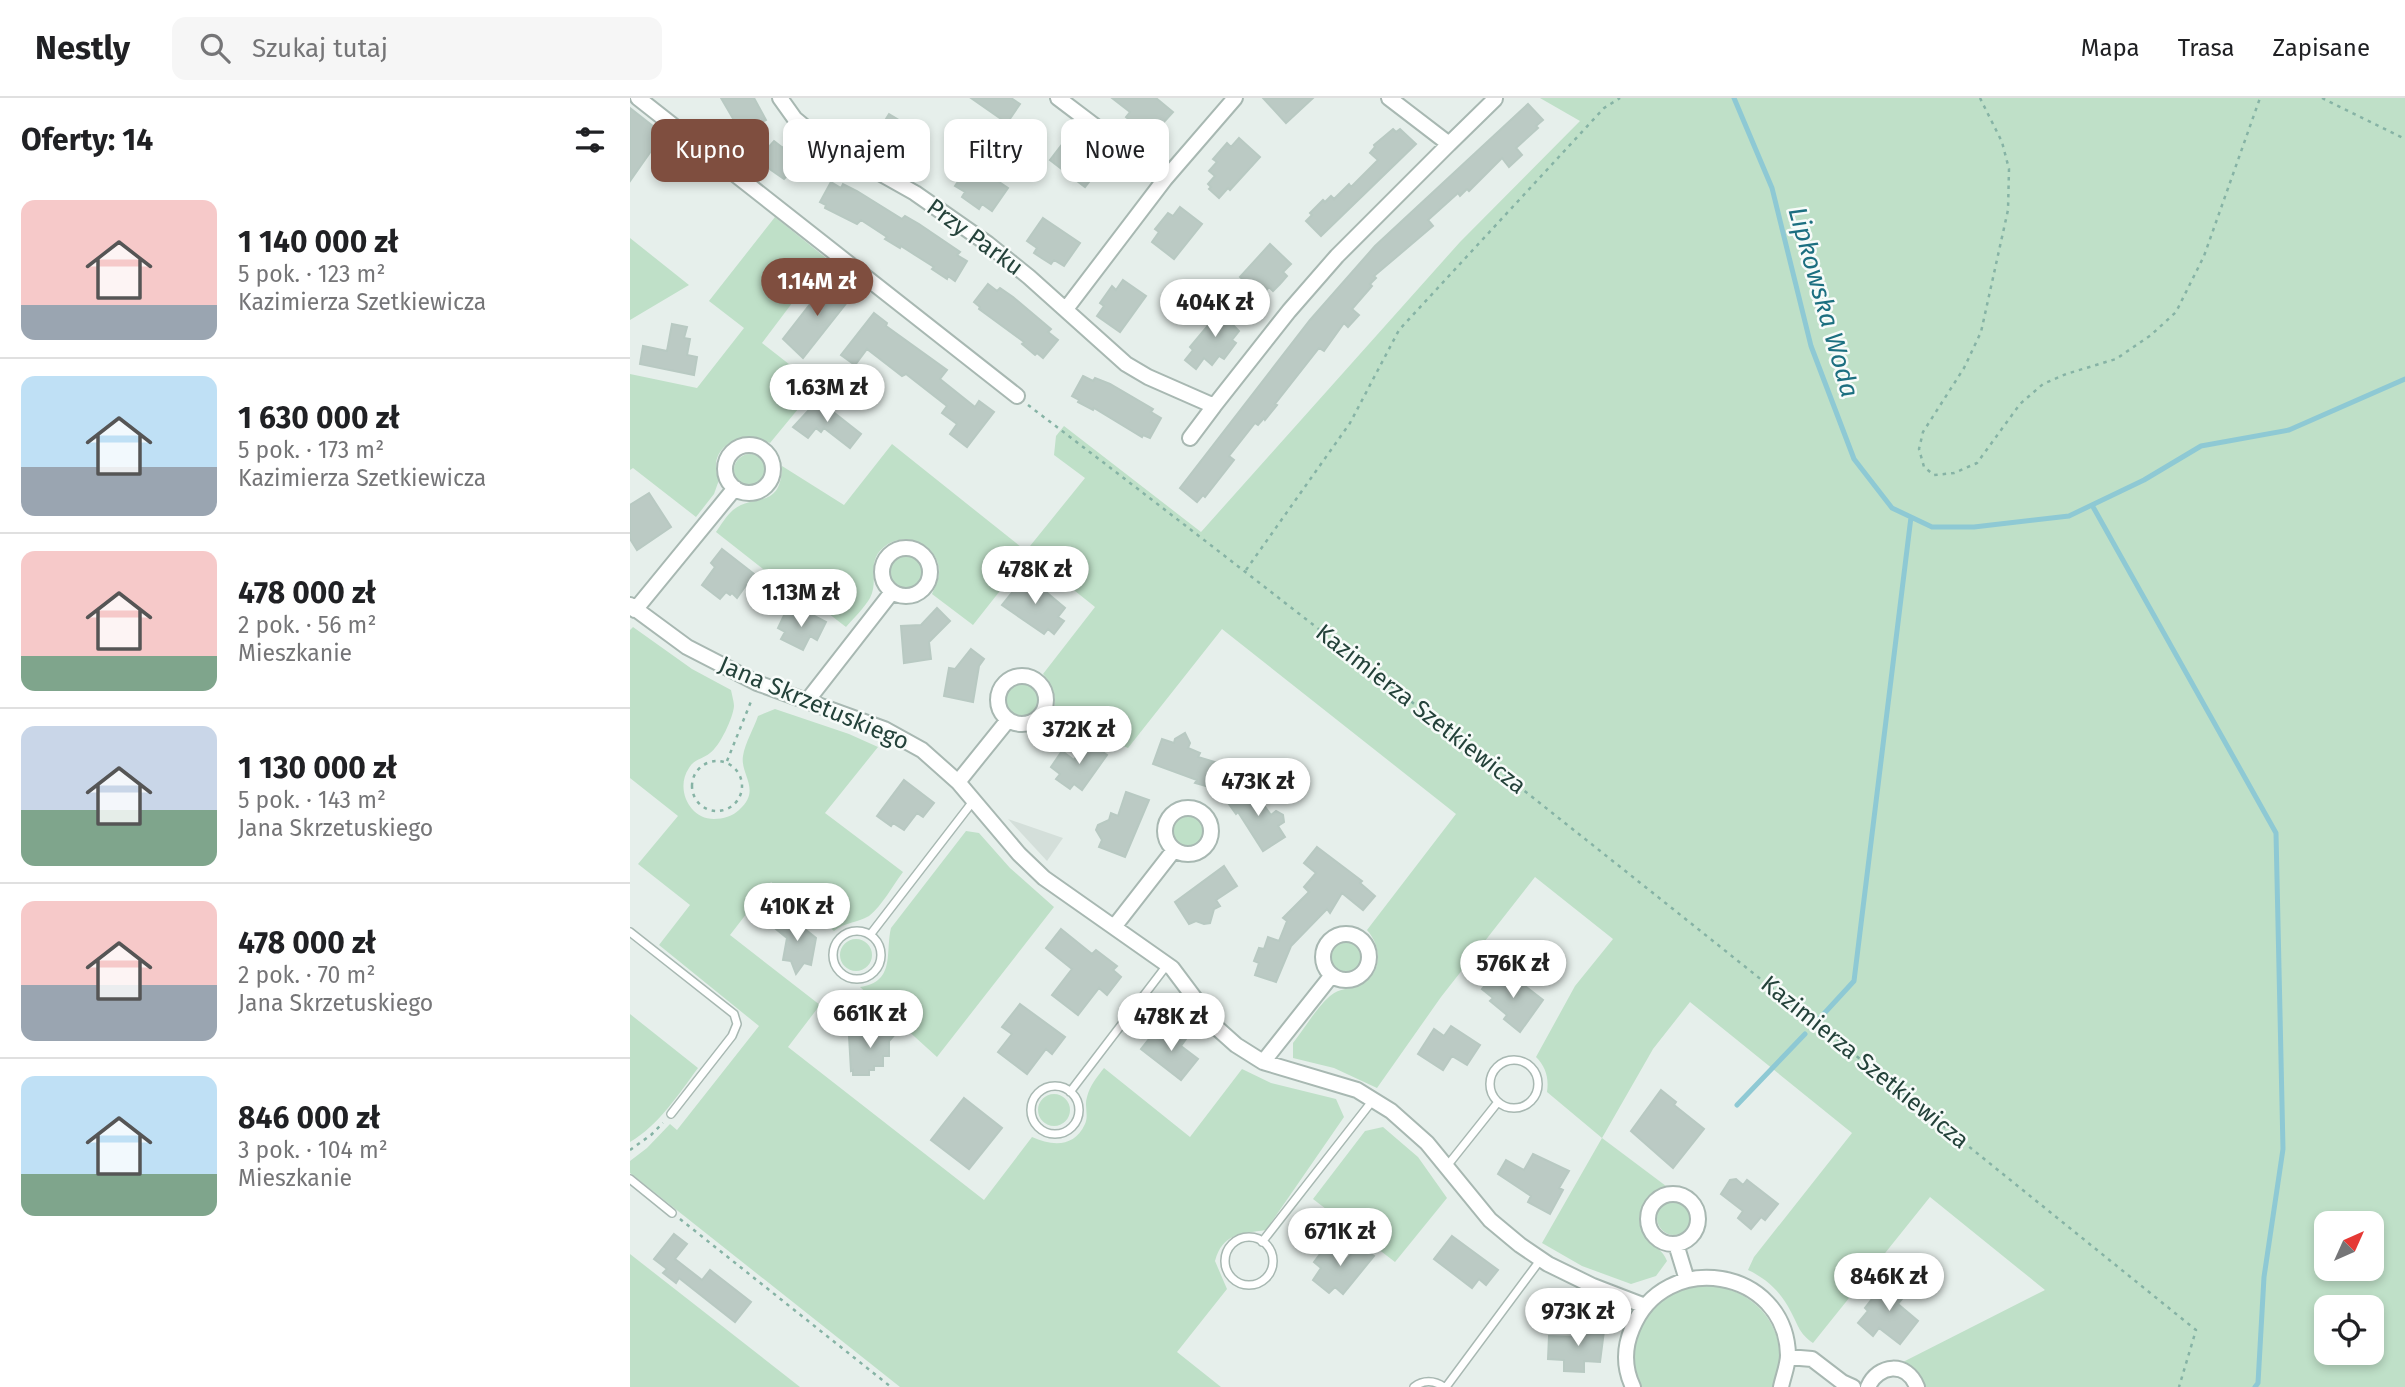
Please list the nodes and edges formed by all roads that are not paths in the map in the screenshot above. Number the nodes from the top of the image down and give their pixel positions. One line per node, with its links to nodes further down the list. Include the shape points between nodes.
1 (638, 98): 12 (street)
2 (780, 98): 11 (street, Przy Parku, via 820,139 915,193 979,237)
3 (1058, 98): 7 (street)
4 (1235, 98): 9 (street)
5 (1389, 98): 8 (street)
6 (1496, 99): 8 (street)
7 (1086, 119)
8 (1449, 144): 13 (street, via 1337,257)
9 (1169, 174)
10 (1163, 182): 11 (street)
11 (1066, 310): 13 (street, Przy Parku, via 1126,364)
12 (1017, 397)
13 (1214, 406): 14 (street)
14 (1190, 438)
15 (735, 488): 17 (street)
16 (892, 592): 18 (street)
17 (633, 608): 18 (street, Jana Skrzetuskiego, via 687,647 757,683)
18 (807, 701): 20 (street, Jana Skrzetuskiego, via 884,729 922,750)
19 (1008, 720): 20 (street)
20 (958, 782): 21 (street, Jana Skrzetuskiego)
21 (974, 800): 23 (street, Jana Skrzetuskiego, via 1044,878); 25 (lane)
22 (1174, 850): 23 (street)
23 (1114, 926): 26 (street, Jana Skrzetuskiego)
24 (630, 932): 32 (lane, via 734,1014 737,1024)
25 (870, 935): 25 (lane, via 852,931 839,939 834,960 842,973 857,979 877,968 881,952)
26 (1168, 964): 28 (street, Jana Skrzetuskiego, via 1217,1028); 29 (lane)
27 (1332, 975): 28 (street)
28 (1263, 1062): 30 (street, Jana Skrzetuskiego, via 1345,1086)
29 (1070, 1092): 29 (lane, via 1078,1109 1072,1127 1060,1133 1040,1129 1031,1112 1038,1093 1058,1086)
30 (1373, 1100): 33 (street, Jana Skrzetuskiego, via 1412,1128); 36 (lane)
31 (1498, 1102): 31 (lane, via 1513,1108 1529,1103 1538,1081 1530,1066 1509,1060 1496,1068 1490,1082); 33 (lane)
32 (671, 1114)
33 (1447, 1166): 38 (street, Jana Skrzetuskiego, via 1490,1220)
34 (630, 1179): 35 (lane)
35 (672, 1213)
36 (1262, 1242): 36 (lane, via 1252,1237 1231,1245 1225,1259 1234,1280 1257,1284 1270,1274 1273,1258)
37 (1676, 1244): 39 (street)
38 (1541, 1259): 40 (street, Jana Skrzetuskiego); 43 (lane)
39 (1687, 1280): 40 (street, via 1658,1293); 41 (street, via 1730,1280 1756,1294 1775,1315)
40 (1646, 1306): 44 (street, via 1628,1340 1628,1377)
41 (1788, 1357): 45 (street); 46 (street, via 1812,1360)
42 (1413, 1387): 43 (lane, via 1432,1381)
43 (1445, 1387)
44 (1633, 1387)
45 (1781, 1387)
46 (1853, 1387)
47 (1868, 1387): 48 (street, via 1871,1379 1889,1368 1904,1371)
48 (1917, 1387)

